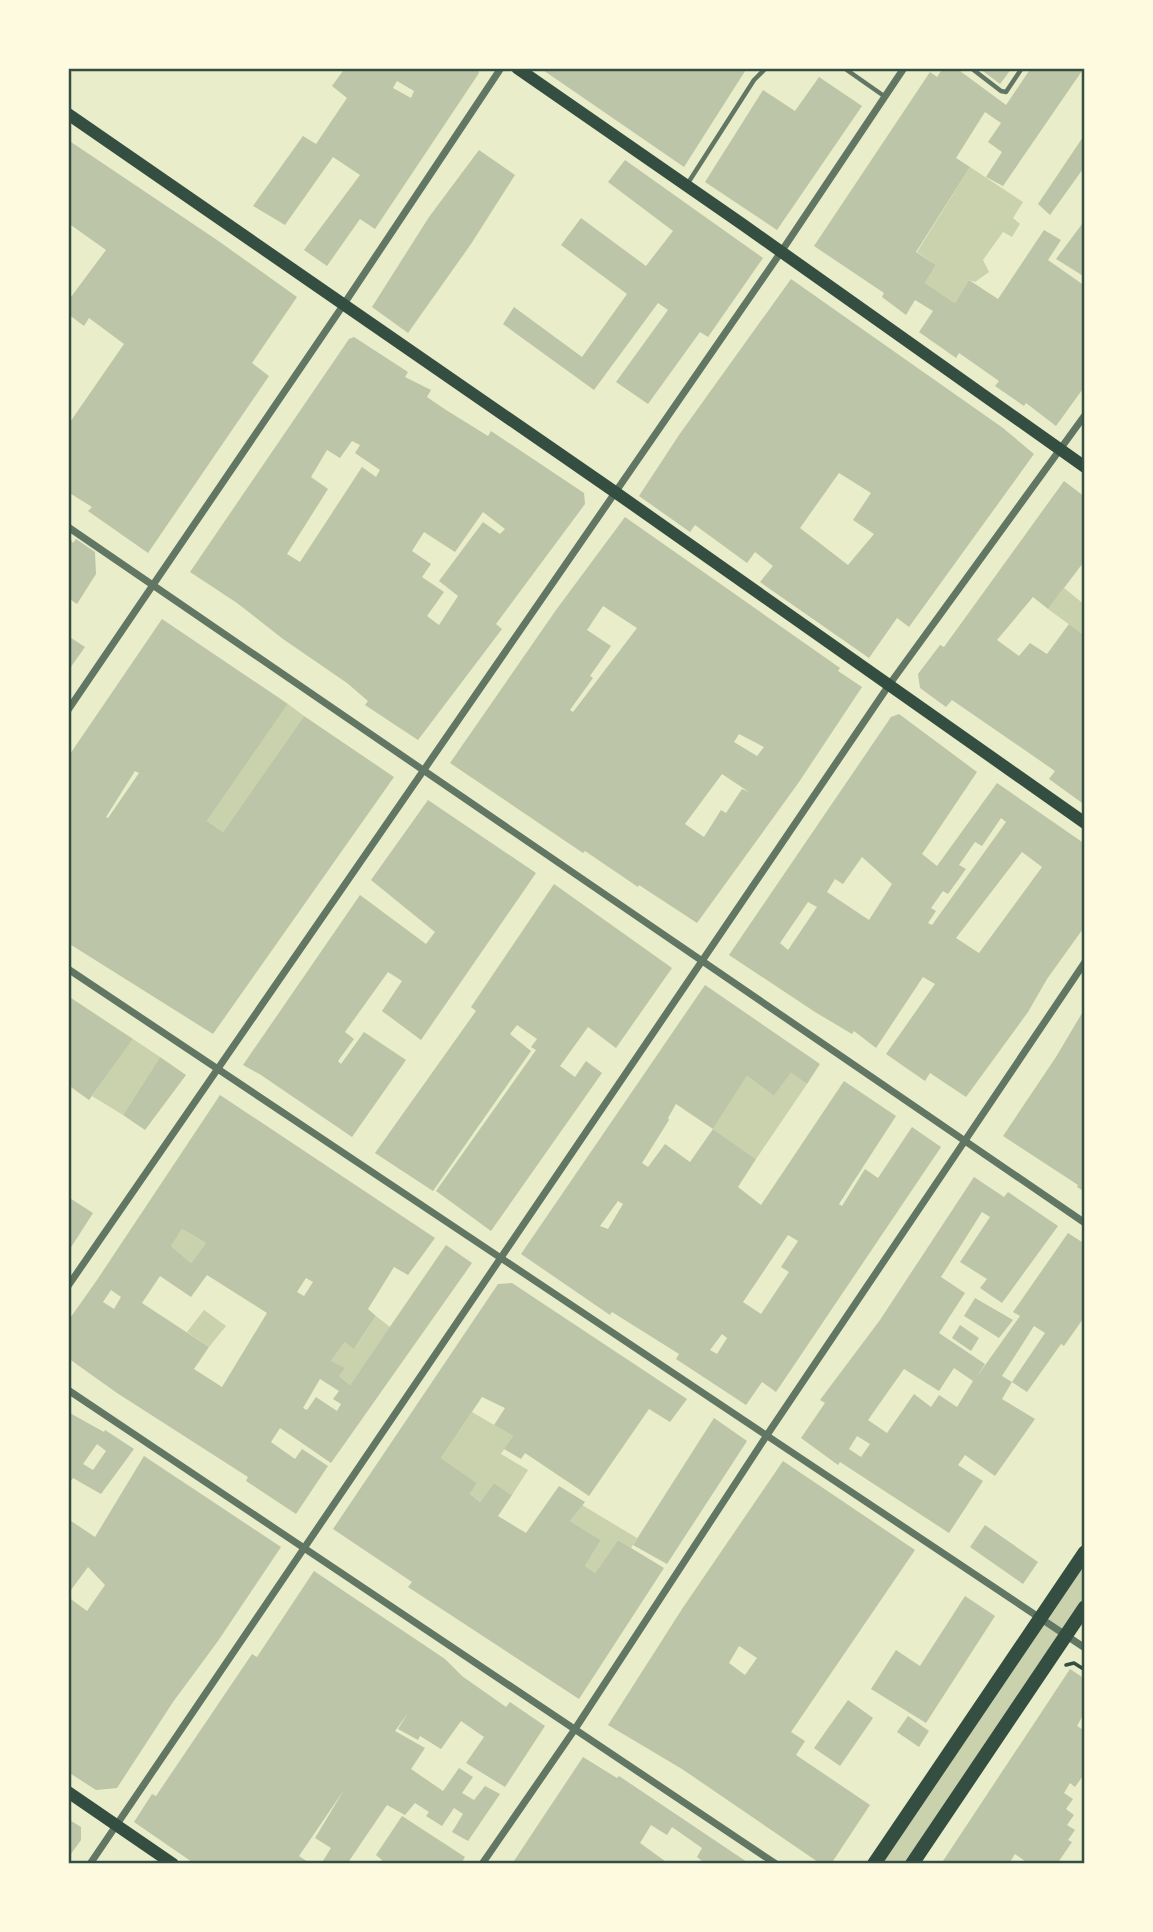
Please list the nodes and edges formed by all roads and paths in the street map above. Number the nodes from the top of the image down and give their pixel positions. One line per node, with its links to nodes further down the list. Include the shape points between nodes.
1 (501, 68): 12 (street)
2 (517, 68): 10 (main road)
3 (766, 68): 10 (lane)
4 (844, 68): 8 (lane)
5 (904, 68): 8 (street)
6 (971, 68): 7 (lane, via 1006,92)
7 (1022, 68)
8 (885, 97): 11 (street)
9 (68, 114): 12 (main road)
10 (686, 186): 11 (main road)
11 (781, 252): 14 (main road); 16 (street)
12 (344, 304): 16 (main road); 18 (street)
13 (1085, 415): 14 (street)
14 (1060, 450): 15 (main road); 19 (street)
15 (1085, 467)
16 (615, 492): 19 (main road); 21 (street)
17 (68, 527): 18 (street)
18 (153, 585): 20 (street); 21 (street)
19 (889, 685): 22 (main road); 23 (street)
20 (68, 710)
21 (424, 770): 23 (street); 26 (street)
22 (1085, 823)
23 (702, 960): 27 (street); 29 (street)
24 (1085, 962): 27 (street)
25 (68, 969): 26 (street)
26 (218, 1069): 29 (street); 30 (street)
27 (965, 1140): 28 (street); 32 (street)
28 (1085, 1223)
29 (500, 1258): 32 (street); 33 (street)
30 (68, 1286)
31 (68, 1390): 33 (street)
32 (766, 1435): 36 (street); 41 (street)
33 (304, 1548): 41 (street); 43 (street)
34 (1085, 1552): 36 (main road)
35 (1085, 1607): 37 (main road)
36 (1040, 1618): 37 (street); 48 (main road)
37 (1066, 1636): 38 (street); 49 (main road)
38 (1085, 1648)
39 (1085, 1670): 40 (path, via 1067,1664)
40 (1059, 1675)
41 (575, 1729): 46 (street); 47 (street)
42 (68, 1793): 43 (main road)
43 (116, 1825): 44 (street); 45 (main road)
44 (90, 1864)
45 (173, 1864)
46 (482, 1864)
47 (776, 1864)
48 (874, 1864)
49 (912, 1864)

